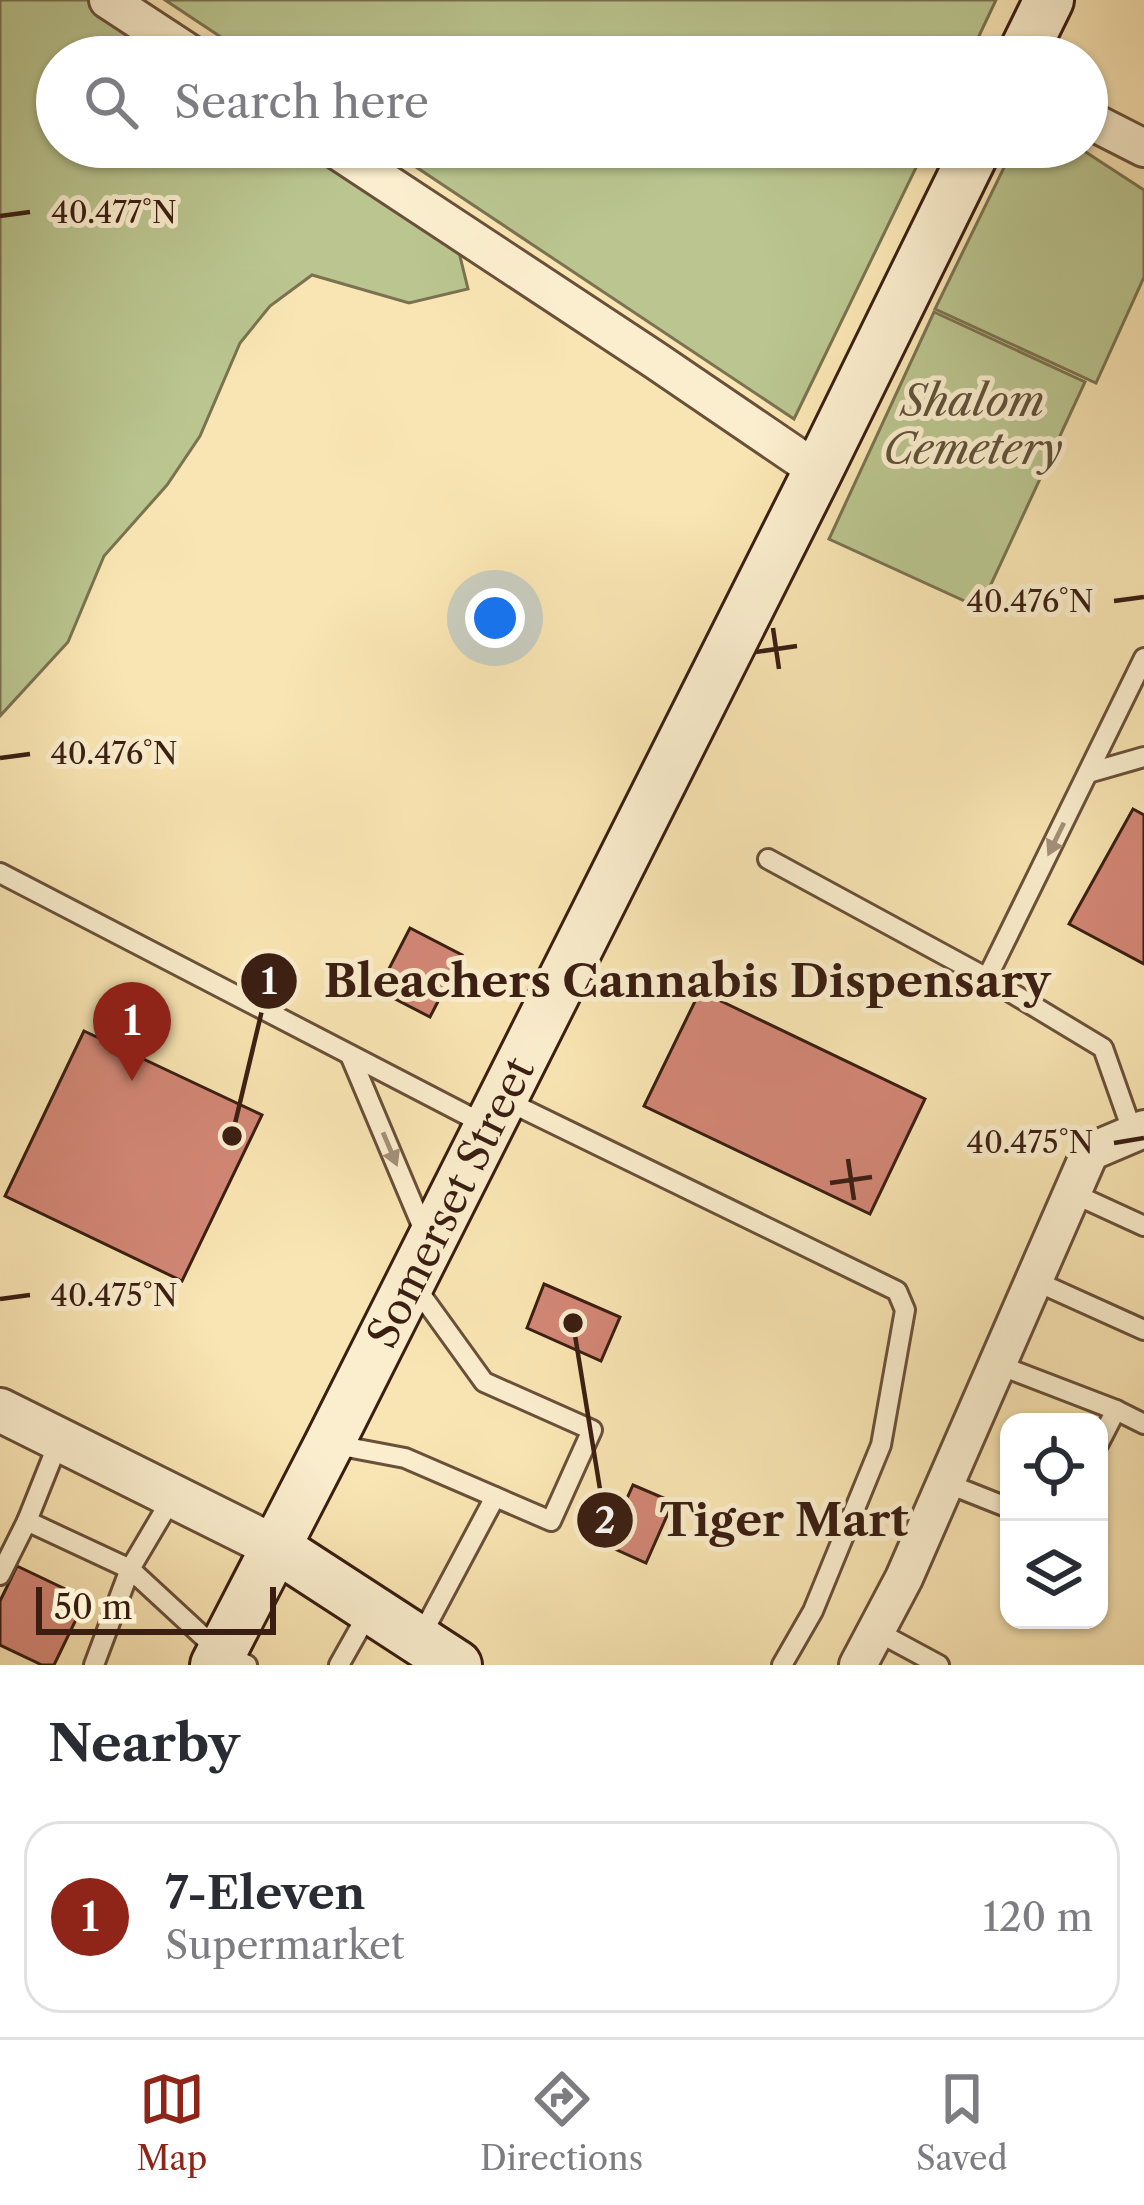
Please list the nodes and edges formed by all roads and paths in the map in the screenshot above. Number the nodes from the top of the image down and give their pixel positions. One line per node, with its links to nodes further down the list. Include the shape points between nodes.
1 (108, 0): 3 (street)
2 (1049, 0): 4 (main road)
3 (163, 36)
4 (1031, 36)
5 (1108, 130): 6 (street)
6 (1144, 148)
7 (364, 168): 9 (street)
8 (967, 168): 9 (main road, Somerset Street)
9 (818, 471): 17 (main road, Somerset Street)
10 (1144, 658): 12 (lane)
11 (1144, 757): 12 (lane)
12 (1088, 773): 15 (lane, one-way to 15)
13 (768, 859): 15 (lane)
14 (0, 873): 16 (lane)
15 (987, 979): 18 (lane, via 1103,1048)
16 (350, 1055): 17 (lane); 21 (lane, one-way to 21)
17 (495, 1113): 21 (main road, Somerset Street); 45 (lane, via 897,1291 905,1310 881,1445 813,1611)
18 (1138, 1131): 19 (street, via 1090,1152)
19 (1072, 1193): 20 (lane); 22 (street)
20 (1144, 1226)
21 (421, 1262): 30 (main road, Somerset Street); 32 (lane, via 484,1382 592,1430 551,1521)
22 (1033, 1280): 23 (lane); 24 (street)
23 (1144, 1330)
24 (996, 1364): 26 (lane); 31 (street)
25 (0, 1410): 29 (street)
26 (1116, 1410): 27 (lane); 28 (lane)
27 (1144, 1424)
28 (1108, 1426)
29 (59, 1442): 33 (street); 35 (lane)
30 (329, 1444): 32 (lane, via 405,1458); 36 (main road, Somerset Street)
31 (946, 1483): 34 (lane); 40 (street)
32 (495, 1497): 41 (lane)
33 (172, 1498): 36 (street); 37 (lane)
34 (1000, 1504)
35 (27, 1521): 37 (lane); 38 (lane)
36 (277, 1548): 39 (main road); 42 (main road, Somerset Street)
37 (130, 1569): 42 (lane); 43 (lane)
38 (0, 1574)
39 (370, 1610): 41 (main road); 44 (lane)
40 (876, 1631): 46 (street); 47 (lane)
41 (437, 1653)
42 (228, 1661)
43 (94, 1665)
44 (338, 1665)
45 (782, 1665)
46 (858, 1665)
47 (939, 1665)

